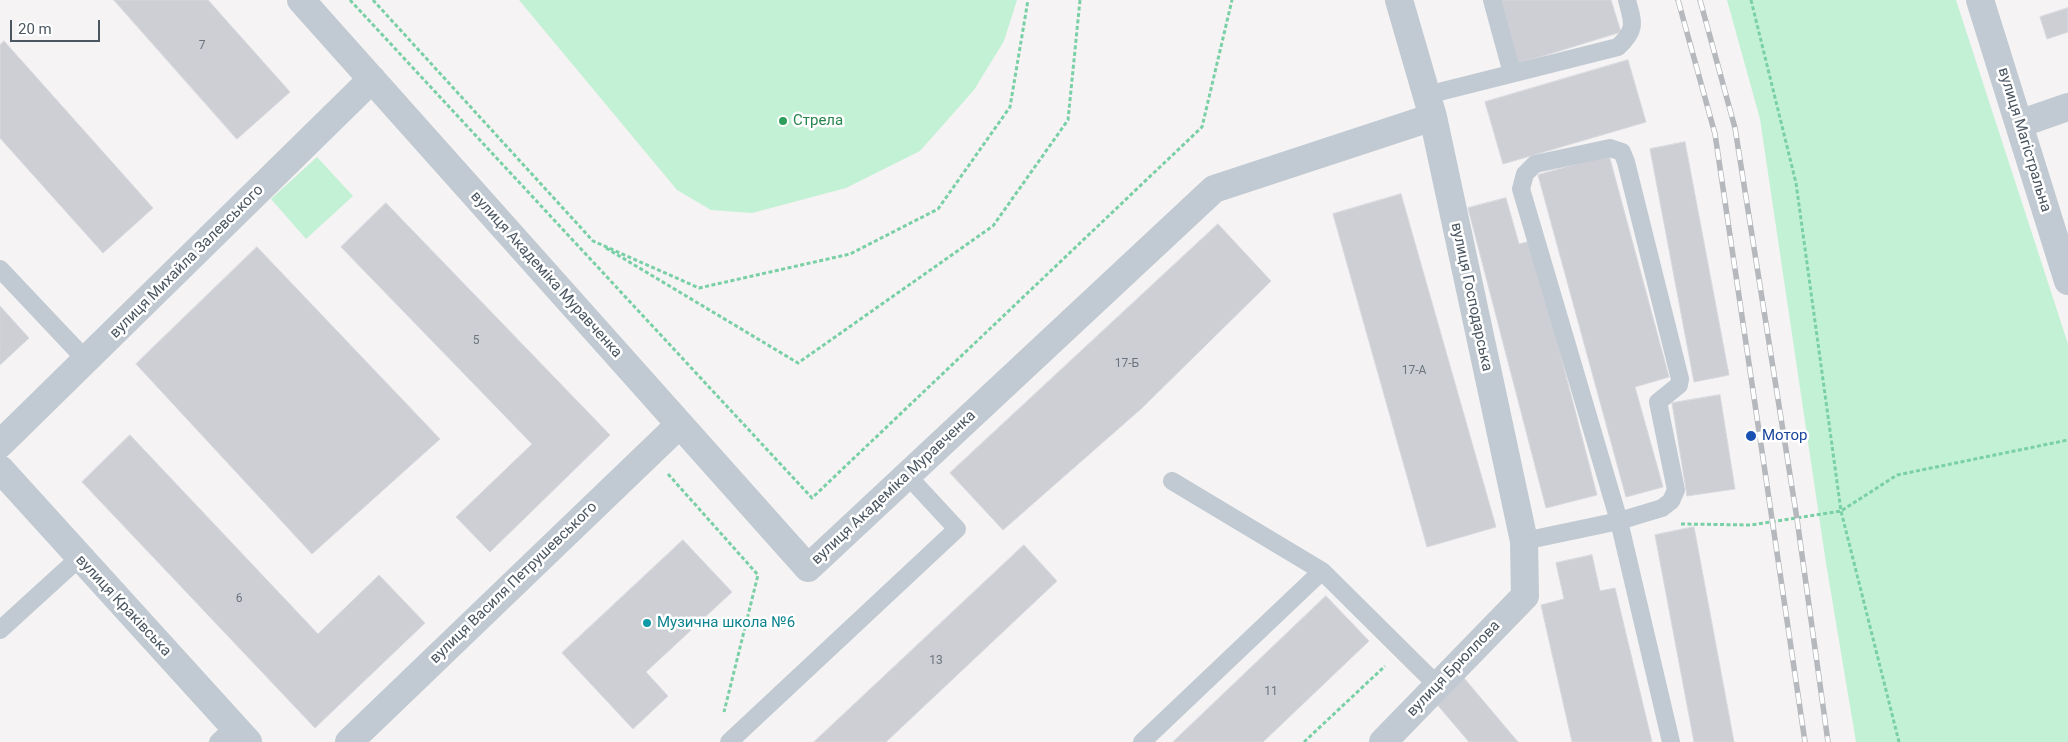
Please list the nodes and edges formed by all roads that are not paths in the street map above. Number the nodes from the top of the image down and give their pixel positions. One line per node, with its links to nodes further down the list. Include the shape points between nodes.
1 (301, 0): 7 (street, вулиця Академіка Муравченка)
2 (1399, 0): 8 (street, вулиця Господарська)
3 (1492, 0): 6 (lane)
4 (1627, 0): 6 (lane, via 1633,24 1629,37 1618,47)
5 (1980, 0): 10 (street, вулиця Магістральна)
6 (1512, 73): 8 (lane)
7 (372, 80): 13 (street, вулиця Михайла Залевського); 14 (street, вулиця Академіка Муравченка)
8 (1430, 106): 17 (street, вулиця Академіка Муравченка, via 1214,189); 20 (street, вулиця Господарська)
9 (2068, 107): 10 (street)
10 (2019, 124): 12 (street, вулиця Магістральна)
11 (0, 269): 13 (lane)
12 (2068, 281)
13 (87, 361): 15 (street, вулиця Михайла Залевського)
14 (679, 425): 17 (street, вулиця Академіка Муравченка, via 808,568); 27 (street, вулиця Василя Петрушевського)
15 (0, 444)
16 (0, 469): 21 (street, вулиця Краківська)
17 (907, 476): 28 (lane, via 956,529)
18 (1172, 481): 22 (lane)
19 (1619, 521): 19 (lane, via 1662,508 1671,501 1676,490 1658,402 1679,385 1680,379 1626,162 1622,152 1610,148 1534,164 1525,174 1521,189); 20 (lane); 31 (lane)
20 (1524, 541): 23 (street, вулиця Господарська)
21 (79, 558): 24 (lane); 26 (street, вулиця Краківська)
22 (1322, 572): 25 (lane); 29 (lane)
23 (1525, 596): 25 (street, вулиця Брюллова)
24 (0, 630)
25 (1438, 686): 30 (street, вулиця Брюллова)
26 (233, 737)
27 (349, 742)
28 (729, 742)
29 (1142, 742)
30 (1383, 742)
31 (1671, 742)

